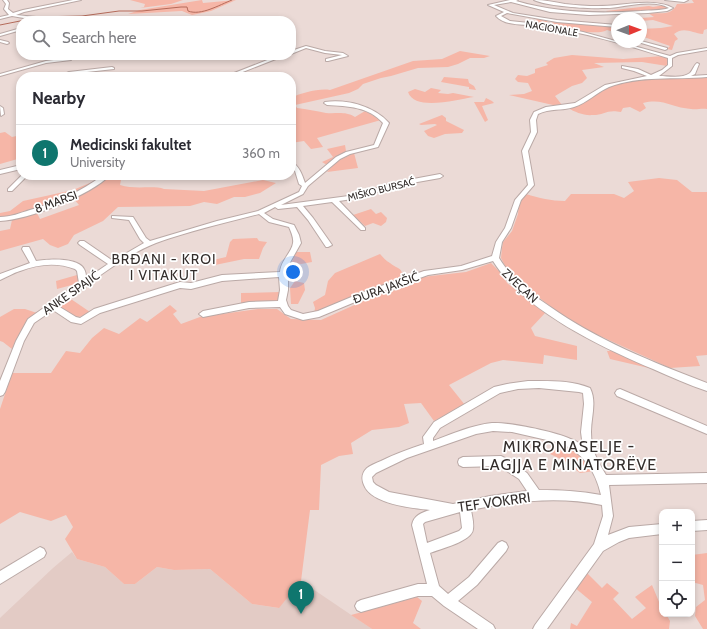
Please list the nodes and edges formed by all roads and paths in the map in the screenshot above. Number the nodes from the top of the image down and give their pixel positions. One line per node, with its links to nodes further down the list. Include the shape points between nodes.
1 (4, 0): 9 (street, via 8,4)
2 (79, 0): 13 (street, via 23,10)
3 (517, 0): 8 (street)
4 (536, 0): 5 (street, via 600,7)
5 (654, 0): 10 (street, via 671,8 617,15 576,14)
6 (667, 0): 7 (street)
7 (686, 0)
8 (512, 1): 10 (street); 12 (street, via 491,4)
9 (6, 9): 11 (street); 13 (street)
10 (540, 9): 14 (street)
11 (0, 10)
12 (507, 12): 14 (street); 20 (street, NACIONALE, via 498,16 511,22)
13 (12, 15): 15 (street); 16 (street)
14 (529, 16): 17 (street)
15 (16, 17)
16 (0, 18)
17 (611, 26)
18 (16, 30): 21 (street)
19 (606, 33): 20 (street)
20 (589, 34): 22 (street, NACIONALE)
21 (0, 36)
22 (611, 40)
23 (0, 41): 24 (street)
24 (7, 43)
25 (647, 44): 27 (street)
26 (639, 48): 30 (street, NACIONALE)
27 (665, 49)
28 (707, 49): 30 (street)
29 (296, 50): 33 (street, via 306,47 346,56)
30 (670, 57): 43 (street, via 670,65 666,71)
31 (67, 60): 34 (street)
32 (271, 60): 40 (street)
33 (328, 60)
34 (70, 63): 38 (street); 41 (street, via 46,62)
35 (697, 64): 44 (street, via 693,73)
36 (624, 67): 43 (street)
37 (112, 68): 39 (street)
38 (70, 72)
39 (88, 72)
40 (239, 72)
41 (0, 75)
42 (707, 76): 44 (street)
43 (654, 77): 44 (street); 67 (street, ZVEÇAN, via 610,85 574,105 553,107 539,111 535,115 534,132 525,151 531,184 518,200 508,228 499,242)
44 (683, 78)
45 (327, 103): 54 (street, via 361,106 386,123 376,146 338,158)
46 (0, 108): 47 (street)
47 (1, 114)
48 (16, 168): 50 (street)
49 (296, 169): 54 (street, via 302,184)
50 (0, 172)
51 (440, 176): 56 (street, MIŠKO BURSAĆ, via 394,184 358,197)
52 (20, 180): 55 (street)
53 (100, 180): 61 (street, 8 MARSI, via 78,195 54,205 12,218)
54 (306, 185): 58 (street, via 301,193)
55 (10, 190)
56 (334, 200): 57 (street, MIŠKO BURSAĆ); 62 (street)
57 (299, 205): 58 (street, MIŠKO BURSAĆ); 65 (street)
58 (273, 207): 59 (street, ANKE SPAJIĆ)
59 (260, 212): 64 (street, ANKE SPAJIĆ, via 176,234); 70 (street, via 269,221 292,226 296,235 297,243 288,258)
60 (114, 218): 64 (street, via 131,218 143,240)
61 (0, 219)
62 (363, 229)
63 (82, 244): 69 (street)
64 (149, 244): 69 (street, ANKE SPAJIĆ)
65 (328, 245)
66 (26, 249): 68 (street)
67 (495, 258): 73 (street, ÐURA JAKŠIĆ, via 462,268 428,273 310,316 294,315 288,312); 76 (street, ZVEÇAN, via 514,283 558,318 598,340)
68 (34, 264): 71 (street); 72 (street, via 53,261 75,265 81,270)
69 (113, 264): 72 (street, ANKE SPAJIĆ)
70 (283, 274): 73 (street); 74 (street, via 222,278 191,286 180,285 97,311 78,321)
71 (0, 277)
72 (83, 284): 74 (street, ANKE SPAJIĆ)
73 (283, 304): 75 (street, via 249,306)
74 (53, 306): 77 (street, ANKE SPAJIĆ, via 31,321 26,329)
75 (203, 314)
76 (707, 387)
77 (0, 392)
78 (620, 393): 79 (street)
79 (707, 430)
80 (429, 447): 81 (street, via 476,430 502,427 561,439 571,443); 81 (street, via 428,437 437,425 497,390 533,384 564,386 587,391 589,404 586,432); 88 (street, via 372,470 367,480 376,492 406,501)
81 (590, 458): 84 (street)
82 (463, 462): 85 (street, TEF VOKRRI, via 501,461 523,476)
83 (707, 478): 84 (street)
84 (603, 480): 86 (street)
85 (538, 496): 86 (street, TEF VOKRRI, via 579,495); 87 (street, TEF VOKRRI, via 496,499)
86 (607, 501): 93 (street, via 608,516)
87 (465, 506): 88 (street, TEF VOKRRI); 94 (street, via 468,530 457,538)
88 (451, 508): 94 (street, via 418,521)
89 (707, 525): 90 (street)
90 (695, 526)
91 (659, 529): 93 (street, via 624,533 611,538)
92 (502, 547): 98 (street, via 473,581)
93 (600, 547): 101 (street)
94 (424, 550): 97 (street)
95 (40, 553): 96 (street)
96 (0, 578)
97 (434, 590): 98 (street); 99 (street, via 418,590)
98 (448, 602): 100 (street)
99 (361, 606)
100 (489, 629)
101 (539, 629)

